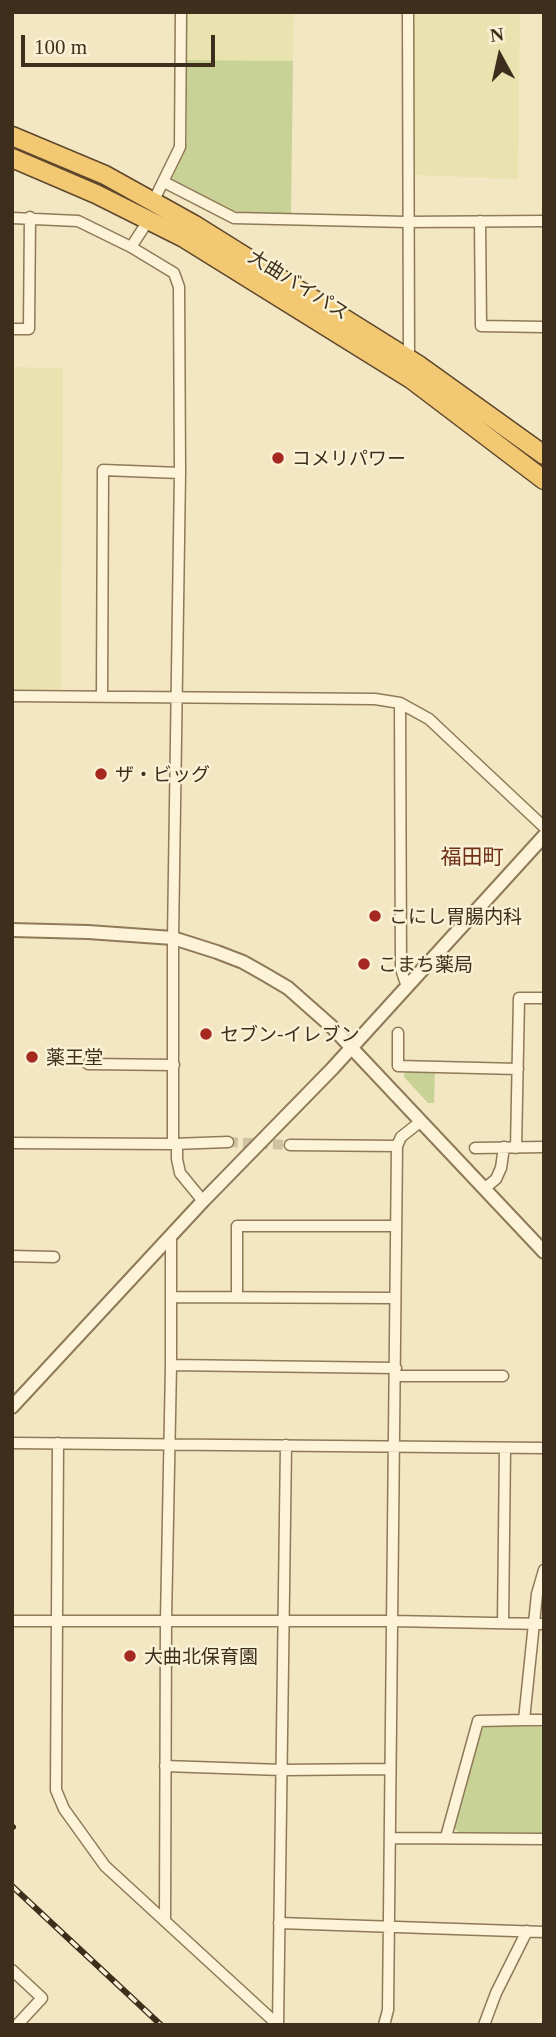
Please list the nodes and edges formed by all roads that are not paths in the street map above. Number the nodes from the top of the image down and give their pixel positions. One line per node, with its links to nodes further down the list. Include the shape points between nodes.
1 (181, 12): 5 (street, via 180,147)
2 (408, 12): 12 (street)
3 (12, 136): 6 (highway, 大曲バイパス)
4 (12, 158): 9 (highway, 大曲バイパス)
5 (164, 182): 6 (street); 12 (street, via 234,218)
6 (153, 202): 16 (highway, 大曲バイパス)
7 (30, 217): 8 (street); 13 (street, via 78,221); 15 (street, via 29,329)
8 (12, 218)
9 (148, 220): 13 (street); 19 (highway, 大曲バイパス, via 411,379)
10 (480, 221): 11 (street); 12 (street); 14 (street, via 481,326)
11 (544, 221)
12 (407, 222): 16 (street)
13 (131, 247): 18 (street, via 174,273 178,287)
14 (544, 327)
15 (12, 329)
16 (409, 359): 17 (highway, 大曲バイパス)
17 (544, 455)
18 (180, 473): 20 (street, via 103,470); 22 (street)
19 (544, 480)
20 (102, 695): 21 (street); 22 (street)
21 (12, 696)
22 (176, 697): 23 (street); 27 (street)
23 (400, 703): 24 (street, via 429,719); 28 (street, via 401,969)
24 (544, 827)
25 (544, 836): 28 (street)
26 (12, 930): 27 (street)
27 (173, 938): 31 (street, via 243,962 288,988); 33 (street)
28 (407, 987): 31 (street)
29 (544, 998): 34 (street, via 519,998)
30 (398, 1033): 34 (street, via 398,1066)
31 (351, 1048): 35 (street); 46 (street)
32 (88, 1064): 33 (street)
33 (174, 1065): 38 (street)
34 (517, 1069): 42 (street)
35 (420, 1122): 40 (street); 45 (street)
36 (228, 1142): 38 (street)
37 (12, 1143): 38 (street)
38 (175, 1144): 46 (street, via 180,1173)
39 (290, 1145): 40 (street)
40 (397, 1146): 47 (street)
41 (504, 1147): 42 (street); 44 (street); 45 (street, via 496,1179)
42 (516, 1147): 43 (street)
43 (544, 1147)
44 (475, 1148)
45 (484, 1189): 49 (street)
46 (203, 1201): 48 (street)
47 (396, 1226): 53 (street, via 237,1226); 54 (street)
48 (171, 1236): 52 (street); 58 (street)
49 (544, 1252)
50 (12, 1256): 51 (street)
51 (54, 1257)
52 (171, 1297): 53 (street); 55 (street)
53 (237, 1297): 54 (street)
54 (395, 1297): 56 (street)
55 (171, 1365): 56 (street); 61 (street)
56 (396, 1372): 57 (street); 63 (street)
57 (503, 1376)
58 (12, 1407)
59 (12, 1443): 60 (street)
60 (58, 1443): 61 (street); 69 (street)
61 (169, 1444): 62 (street); 68 (street)
62 (286, 1445): 63 (street); 71 (street)
63 (394, 1447): 64 (street); 70 (street)
64 (505, 1448): 65 (street); 72 (street)
65 (544, 1448)
66 (544, 1570): 73 (street, via 537,1594)
67 (12, 1620): 69 (street)
68 (166, 1620): 69 (street); 71 (street); 76 (street)
69 (58, 1621): 82 (street, via 56,1790 64,1809 105,1866)
70 (392, 1621): 71 (street); 72 (street); 77 (street)
71 (284, 1622): 78 (street)
72 (503, 1623): 73 (street)
73 (539, 1624): 74 (street)
74 (524, 1720): 75 (street); 79 (street, via 478,1721)
75 (544, 1720)
76 (165, 1766): 78 (street); 82 (street)
77 (390, 1769): 78 (street); 80 (street)
78 (282, 1770): 83 (street)
79 (446, 1837): 80 (street); 81 (street)
80 (390, 1838): 84 (street)
81 (544, 1839)
82 (165, 1921): 83 (street, via 278,2025)
83 (279, 1923): 84 (street)
84 (389, 1925): 85 (street); 89 (street)
85 (527, 1931): 86 (street); 90 (street)
86 (544, 1932)
87 (12, 1970): 88 (street, via 42,1998)
88 (17, 2025)
89 (384, 2025)
90 (484, 2025)

